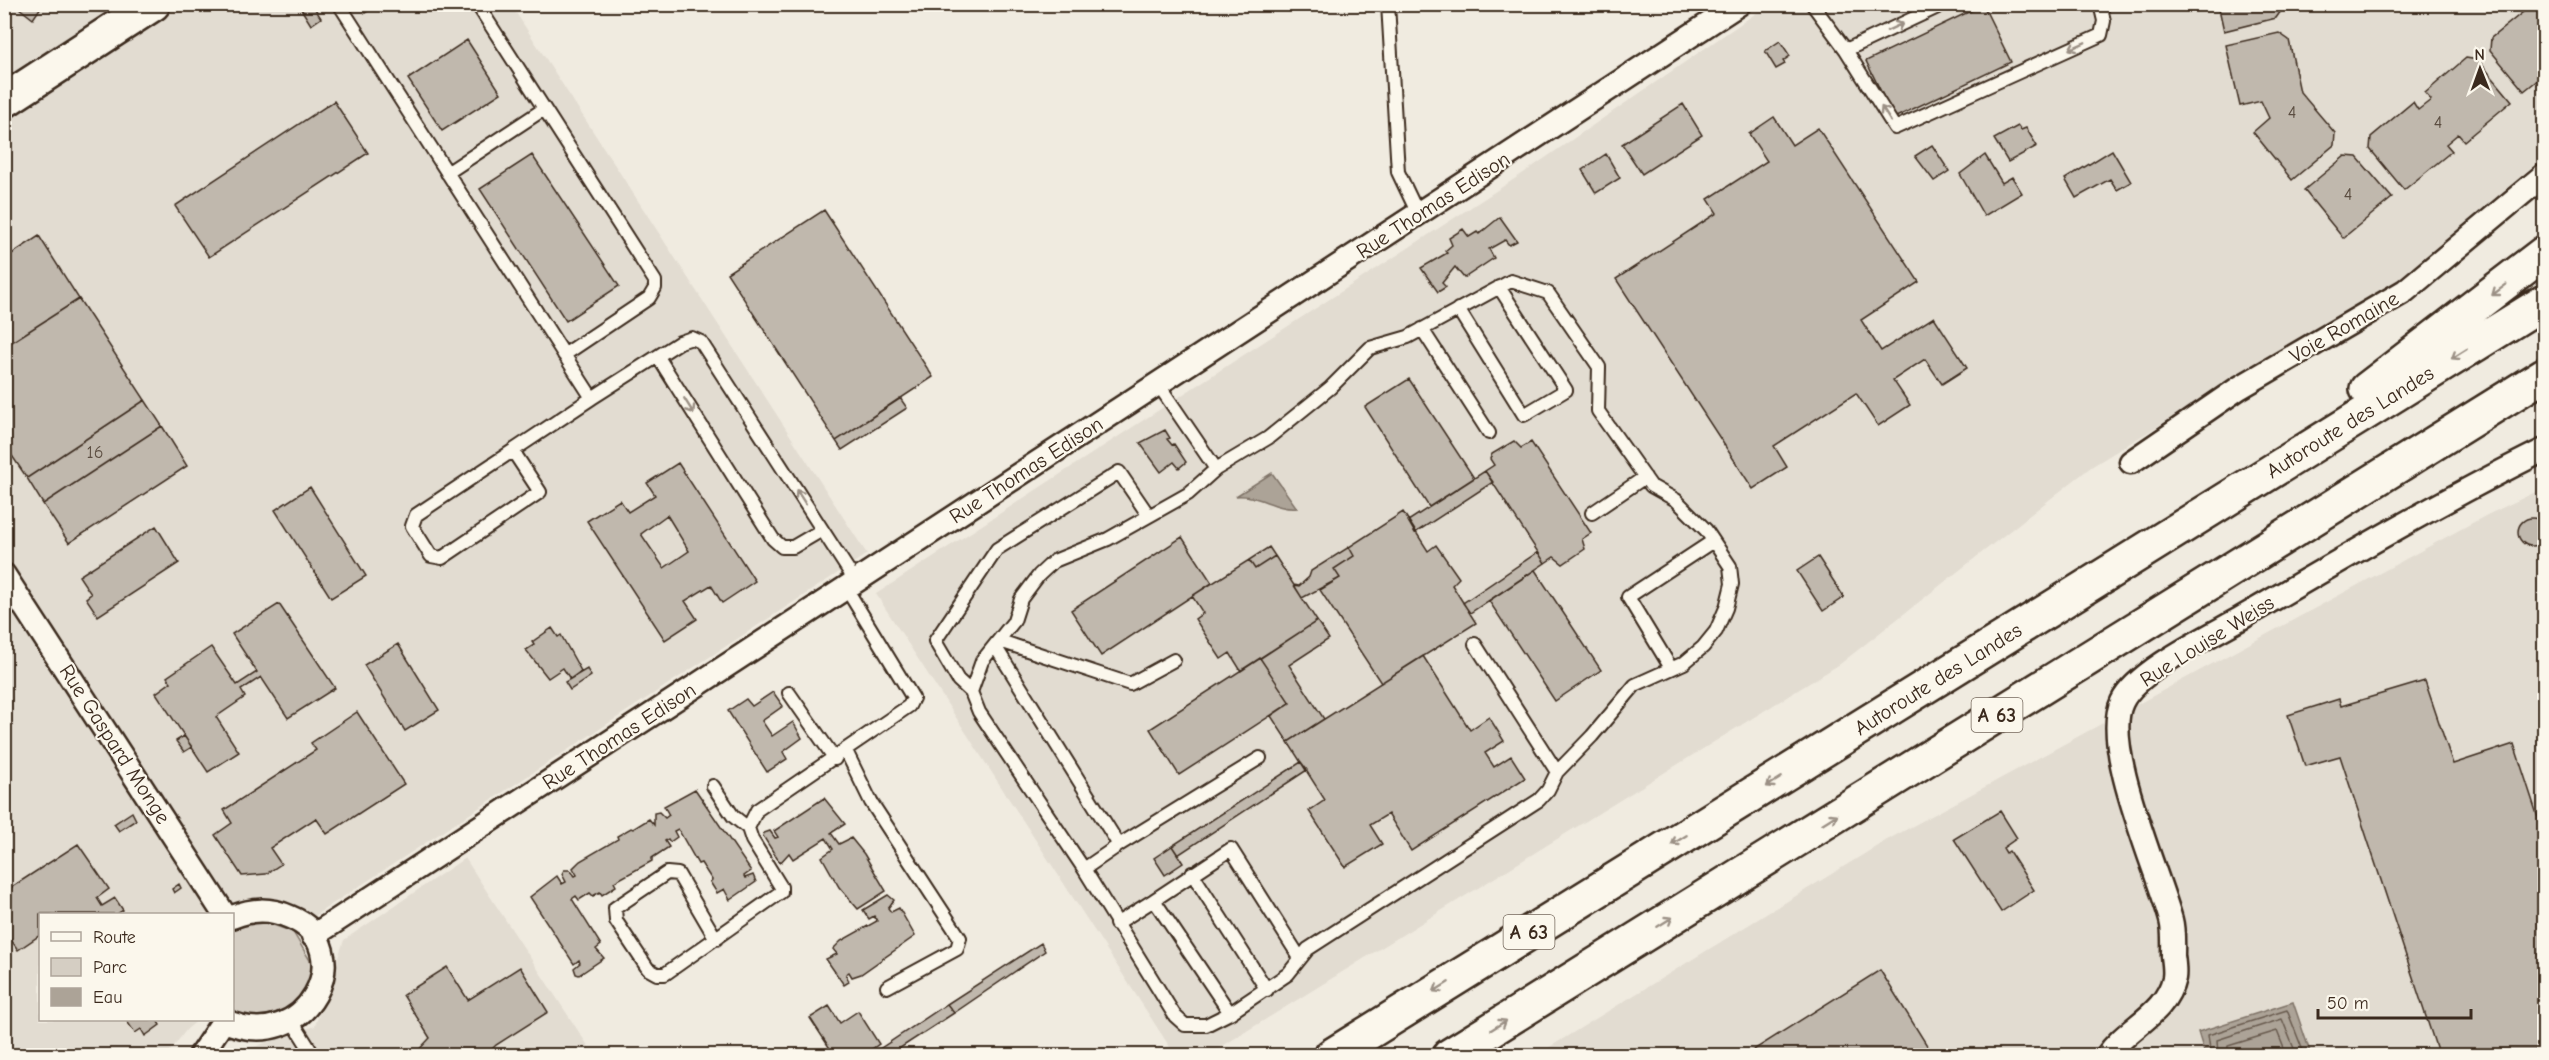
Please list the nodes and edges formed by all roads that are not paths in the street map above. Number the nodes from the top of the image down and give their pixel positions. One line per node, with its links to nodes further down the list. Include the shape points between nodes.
1 (153, 4): 10 (main road)
2 (339, 4): 12 (lane)
3 (477, 4): 11 (lane)
4 (1388, 4): 14 (lane, via 1398,172)
5 (1739, 4): 14 (street, Rue Thomas Edison)
6 (1812, 4): 9 (lane)
7 (1944, 4): 9 (lane, one-way to 7)
8 (2100, 4): 9 (lane, one-way to 9, via 2104,21 2101,35 1895,128)
9 (1846, 50)
10 (4, 101)
11 (544, 109): 12 (lane); 20 (lane, via 655,281 649,298)
12 (447, 173): 20 (lane)
13 (2544, 175): 29 (street, Voie Romaine, via 2405,291 2239,388)
14 (1418, 214): 23 (street, Rue Thomas Edison)
15 (2544, 253): 46 (main road, one-way to 46, via 2357,396 1946,658)
16 (1499, 287): 18 (lane); 18 (lane, via 1566,390 1524,415); 31 (lane, via 1510,281 1548,293 1599,367 1598,411)
17 (2544, 302): 46 (main road, Autoroute des Landes / A 63, one-way to 46)
18 (1458, 309): 19 (lane)
19 (1422, 329): 26 (lane); 30 (lane, via 1370,348 1330,388 1268,438)
20 (564, 355): 24 (lane)
21 (658, 357): 24 (lane); 34 (lane, one-way to 34, via 773,539 782,547 793,547); 34 (lane, one-way to 21, via 701,342 692,338 680,342)
22 (2544, 375): 42 (main road, A 63)
23 (1158, 384): 30 (lane); 37 (street, Rue Thomas Edison)
24 (592, 398): 28 (lane)
25 (2544, 401): 42 (main road, via 2430,463 2208,597)
26 (1489, 433)
27 (2544, 450): 68 (street, Rue Louise Weiss, via 2341,560 2134,684 2122,701 2116,738 2172,922 2174,978 2167,996 2152,1015 2114,1045)
28 (513, 451): 28 (lane, via 416,515 412,526 431,556 442,558 540,492)
29 (2131, 462)
30 (1216, 469): 33 (lane, via 1188,494)
31 (1645, 477): 32 (lane); 35 (lane, via 1651,486 1676,500)
32 (1592, 513)
33 (1149, 516): 38 (lane, via 1108,539 1054,561 1021,599 1014,621); 43 (lane, via 1119,472 997,549 935,641 958,680)
34 (822, 530): 37 (lane)
35 (1713, 541): 41 (lane, via 1730,566 1732,584 1726,609 1716,631 1703,646 1684,663); 41 (lane, via 1628,597)
36 (4, 575): 56 (street, Rue Gaspard Monge)
37 (851, 585): 45 (lane, via 913,698 909,706); 59 (street, Rue Thomas Edison)
38 (998, 643): 40 (lane, via 1130,684); 43 (lane, via 982,662); 52 (lane)
39 (1475, 644): 49 (lane)
40 (1174, 660)
41 (1671, 668): 49 (lane, via 1635,685)
42 (2068, 672): 72 (main road, A 63, one-way to 42)
43 (971, 692): 53 (lane, via 979,712)
44 (789, 693): 48 (lane)
45 (846, 751): 48 (lane); 62 (lane, via 871,802 960,938 957,949)
46 (1819, 753): 71 (main road, Autoroute des Landes / A 63, one-way to 71)
47 (1260, 758): 52 (lane)
48 (835, 759): 51 (lane, via 757,810)
49 (1557, 772): 61 (lane, via 1539,800 1308,949)
50 (713, 786): 51 (lane, via 733,816)
51 (748, 828): 60 (lane, via 782,892)
52 (1119, 845): 53 (lane)
53 (1084, 869): 58 (lane)
54 (1192, 873): 55 (lane); 61 (lane, via 1231,849); 63 (lane)
55 (1154, 900): 58 (lane); 64 (lane)
56 (223, 913)
57 (234, 916): 59 (street, via 249,910 274,910 296,919)
58 (1116, 924): 64 (lane, via 1175,1016 1185,1025 1206,1025)
59 (314, 936): 67 (street, via 323,959 322,984 312,1007)
60 (716, 939): 60 (lane, via 665,974 657,974 648,969 616,921 615,908 667,873 678,874)
61 (1300, 958): 63 (lane, via 1288,974)
62 (887, 987)
63 (1267, 990): 64 (lane)
64 (1230, 1013)
65 (223, 1021): 69 (street)
66 (226, 1021): 67 (street, via 259,1033)
67 (294, 1024): 70 (lane)
68 (2108, 1055)
69 (200, 1056)
70 (314, 1056)
71 (1331, 1056)
72 (1449, 1056)

